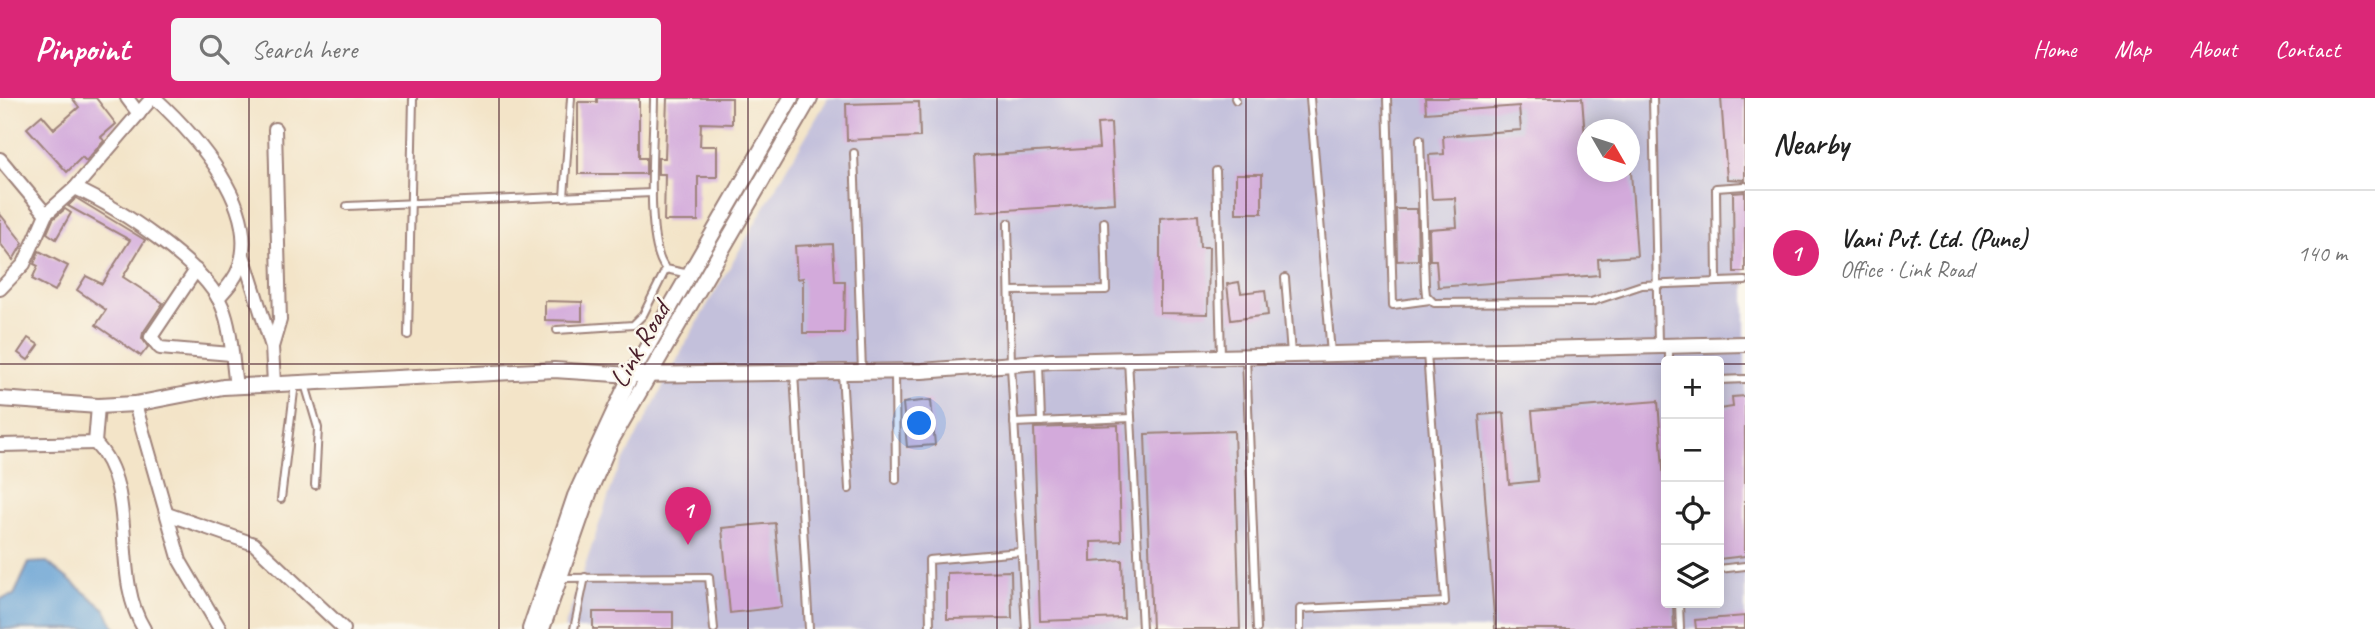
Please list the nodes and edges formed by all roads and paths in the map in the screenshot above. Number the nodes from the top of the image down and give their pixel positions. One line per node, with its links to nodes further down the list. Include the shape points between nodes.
1 (127, 98): 11 (street)
2 (154, 98): 11 (street); 26 (street, via 186,126 211,157 238,216)
3 (413, 98): 21 (lane)
4 (571, 98): 20 (lane)
5 (654, 98): 19 (lane)
6 (791, 98): 29 (street, Link Road)
7 (810, 98): 57 (street, Link Road)
8 (1310, 98): 46 (lane)
9 (1387, 98): 37 (lane, via 1393,305)
10 (1653, 98): 33 (lane)
11 (139, 114): 18 (street)
12 (275, 129): 42 (street, via 280,320)
13 (1420, 139): 37 (lane, via 1424,285)
14 (854, 153): 55 (lane)
15 (0, 159): 23 (street)
16 (1216, 171): 47 (lane)
17 (1745, 186): 32 (lane, via 1716,188)
18 (75, 188): 23 (street); 28 (street, via 152,235)
19 (652, 193): 20 (lane); 27 (lane, via 655,239)
20 (564, 197): 21 (lane)
21 (411, 203): 22 (lane); 39 (lane)
22 (346, 206)
23 (46, 214): 34 (street, via 24,264)
24 (1104, 222): 35 (lane, via 1106,290)
25 (1008, 223): 35 (lane)
26 (243, 255): 36 (street, via 233,281); 42 (street)
27 (666, 269): 29 (lane); 38 (lane, via 643,315 633,325)
28 (196, 270): 36 (street); 44 (street, via 151,337 160,348)
29 (689, 274): 58 (street, Link Road)
30 (1285, 278): 45 (lane)
31 (1745, 281): 32 (lane)
32 (1717, 282): 33 (lane)
33 (1655, 285): 37 (lane, via 1635,286 1591,302 1440,304); 41 (lane)
34 (0, 289)
35 (1010, 291): 52 (lane)
36 (218, 298): 44 (street)
37 (1430, 300)
38 (557, 330)
39 (408, 335)
40 (1745, 344): 41 (street)
41 (1663, 346): 43 (street); 49 (lane)
42 (272, 347): 62 (street)
43 (1427, 351): 46 (street); 95 (lane, via 1445,602 1300,609)
44 (231, 354): 63 (street)
45 (1291, 354): 46 (street); 48 (street)
46 (1331, 354)
47 (1221, 356): 48 (street); 50 (street)
48 (1246, 356): 94 (lane)
49 (1668, 356)
50 (1128, 359): 51 (street); 67 (lane)
51 (1038, 363): 52 (street); 68 (lane)
52 (1011, 366): 53 (street); 69 (lane)
53 (895, 371): 55 (street); 72 (lane)
54 (842, 372): 55 (street); 56 (street); 74 (lane)
55 (862, 372)
56 (794, 373): 57 (street); 90 (lane)
57 (650, 374): 58 (street); 80 (street, Link Road, via 590,488)
58 (631, 375): 61 (street, via 554,370); 86 (street, Link Road, via 575,495)
59 (1745, 379): 60 (lane)
60 (1724, 380)
61 (300, 381): 62 (street); 73 (lane, via 318,428); 75 (lane)
62 (274, 383): 63 (street)
63 (236, 386): 65 (street)
64 (0, 399): 66 (street)
65 (135, 404): 66 (street); 76 (street)
66 (98, 406): 70 (street)
67 (1131, 418): 68 (lane); 93 (lane)
68 (1041, 422): 69 (lane)
69 (1014, 423): 77 (lane)
70 (95, 443): 71 (street); 83 (street, via 113,468 132,604)
71 (0, 445)
72 (896, 480)
73 (315, 485)
74 (849, 489)
75 (281, 499)
76 (167, 514): 84 (street, via 188,579); 85 (street, via 254,544)
77 (1021, 552): 91 (lane, via 929,560); 92 (lane)
78 (1745, 566): 79 (lane)
79 (1724, 568)
80 (561, 578): 81 (lane); 87 (street, Link Road)
81 (584, 578): 88 (lane); 89 (lane, via 709,578)
82 (1679, 608): 96 (lane)
83 (144, 629)
84 (220, 629)
85 (344, 629)
86 (530, 629)
87 (542, 629)
88 (574, 629)
89 (714, 629)
90 (809, 629)
91 (930, 629)
92 (1026, 629)
93 (1142, 629)
94 (1257, 629)
95 (1300, 629)
96 (1680, 629)

